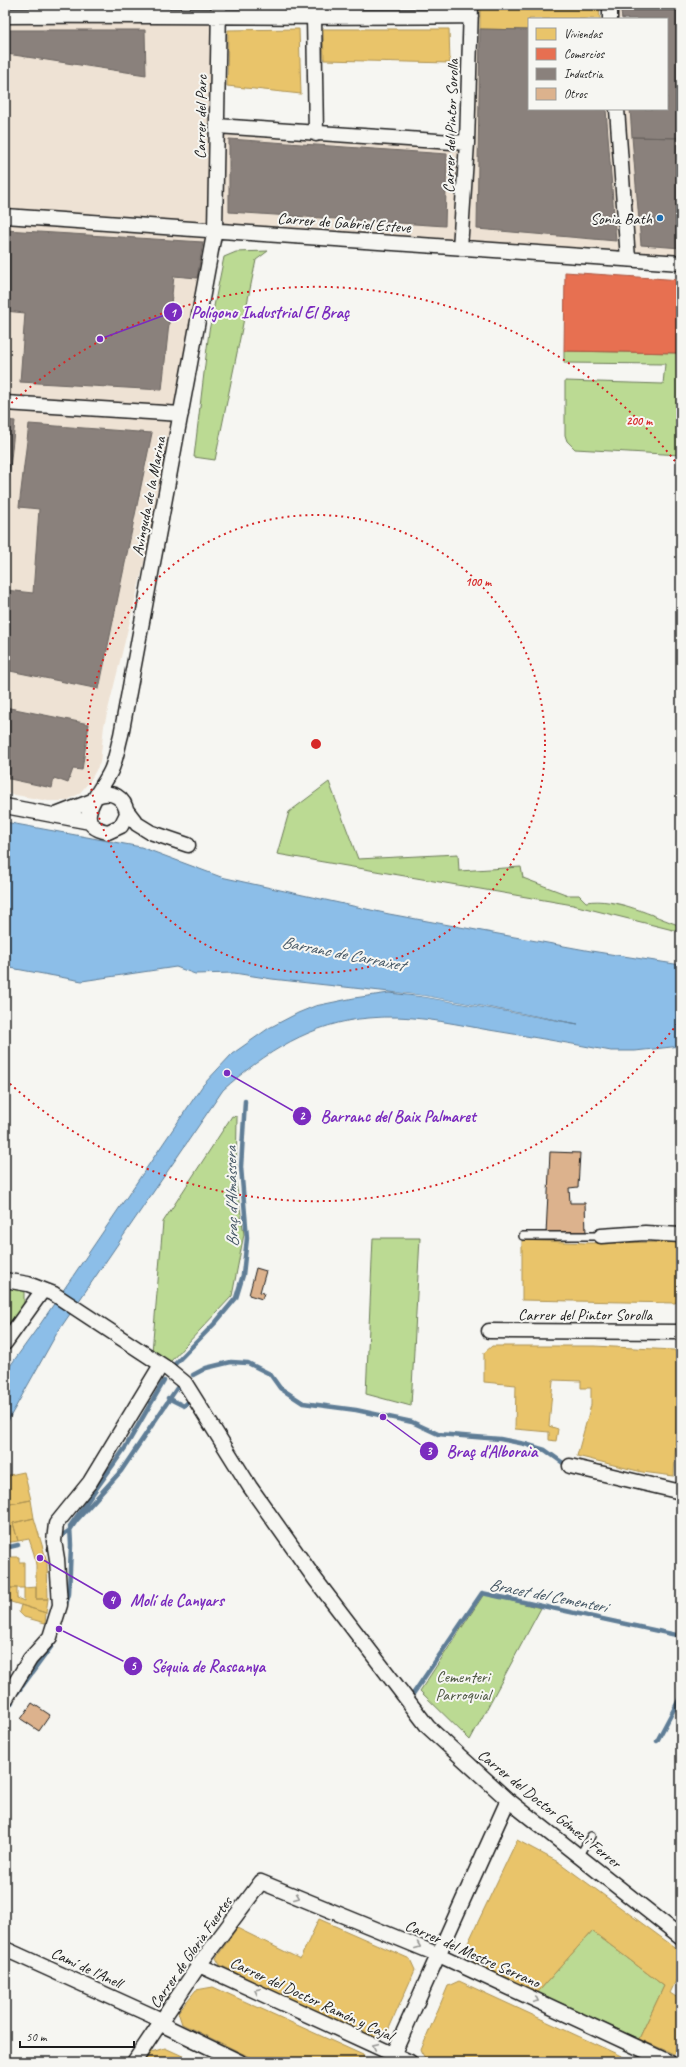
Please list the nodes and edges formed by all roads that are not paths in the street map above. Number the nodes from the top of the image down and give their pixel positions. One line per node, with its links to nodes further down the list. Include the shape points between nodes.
1 (610, 5): 6 (street)
2 (219, 10): 4 (street); 5 (street); 8 (street, Carrer del Parc)
3 (471, 10): 5 (street); 10 (street, Carrer del Pintor Sorolla)
4 (5, 16)
5 (314, 17): 9 (street)
6 (610, 18)
7 (617, 110): 14 (street)
8 (216, 126): 9 (street); 12 (street, Carrer del Parc)
9 (316, 134): 10 (street)
10 (467, 143): 13 (street, Carrer del Pintor Sorolla)
11 (5, 216): 12 (street, Carrer de Gabriel Esteve)
12 (215, 229): 13 (street, Carrer de Gabriel Esteve); 17 (street, Avinguda de la Marina)
13 (460, 248): 14 (street, Carrer de Gabriel Esteve)
14 (628, 259): 15 (street, Carrer de Gabriel Esteve)
15 (681, 263)
16 (5, 403): 17 (street)
17 (181, 414): 18 (street, Avinguda de la Marina, via 121,735)
18 (112, 769): 19 (street); 20 (street, Avinguda de la Marina)
19 (120, 798): 20 (street, via 111,793); 22 (street)
20 (94, 799): 23 (street); 24 (street, via 89,808)
21 (5, 806): 23 (street)
22 (127, 811): 25 (street, via 125,821); 26 (street, via 136,824)
23 (56, 815): 24 (street)
24 (90, 822): 25 (street, via 101,831)
25 (117, 829): 26 (street)
26 (150, 832): 27 (street)
27 (188, 845)
28 (681, 1235): 30 (street, via 645,1233)
29 (523, 1236): 30 (lane)
30 (601, 1236)
31 (5, 1280): 32 (street, Carrer del Doctor Gómez i Ferrer, via 28,1284)
32 (49, 1292): 35 (street); 36 (street, Carrer del Doctor Gómez i Ferrer)
33 (489, 1331): 34 (street, Carrer del Pintor Sorolla)
34 (681, 1332)
35 (5, 1343)
36 (164, 1367): 39 (street, via 90,1482 56,1524 54,1541 60,1605 50,1637 30,1659); 40 (street, Carrer del Doctor Gómez i Ferrer, via 185,1383 250,1487 315,1579 428,1727)
37 (570, 1466): 38 (street)
38 (681, 1492)
39 (5, 1700)
40 (508, 1800): 42 (street, Carrer del Doctor Gómez i Ferrer); 46 (street)
41 (591, 1836): 42 (lane)
42 (580, 1855): 44 (street, Carrer del Doctor Gómez i Ferrer)
43 (261, 1882): 46 (street, Carrer del Mestre Serrano, one-way to 46); 47 (street, Carrer de Gloria Fuertes)
44 (681, 1937)
45 (5, 1949): 48 (street, Camí de l'Anell)
46 (439, 1955): 49 (street); 53 (street, Carrer del Mestre Serrano, one-way to 53)
47 (200, 1965): 48 (street, Carrer de Gloria Fuertes); 49 (street, Carrer del Doctor Ramón y Cajal, one-way to 47)
48 (158, 2020): 50 (street, Carrer de Gloria Fuertes); 51 (street, Camí de l'Anell)
49 (392, 2058): 52 (street, Carrer del Doctor Ramón y Cajal)
50 (134, 2062)
51 (240, 2062)
52 (410, 2062)
53 (669, 2062)

